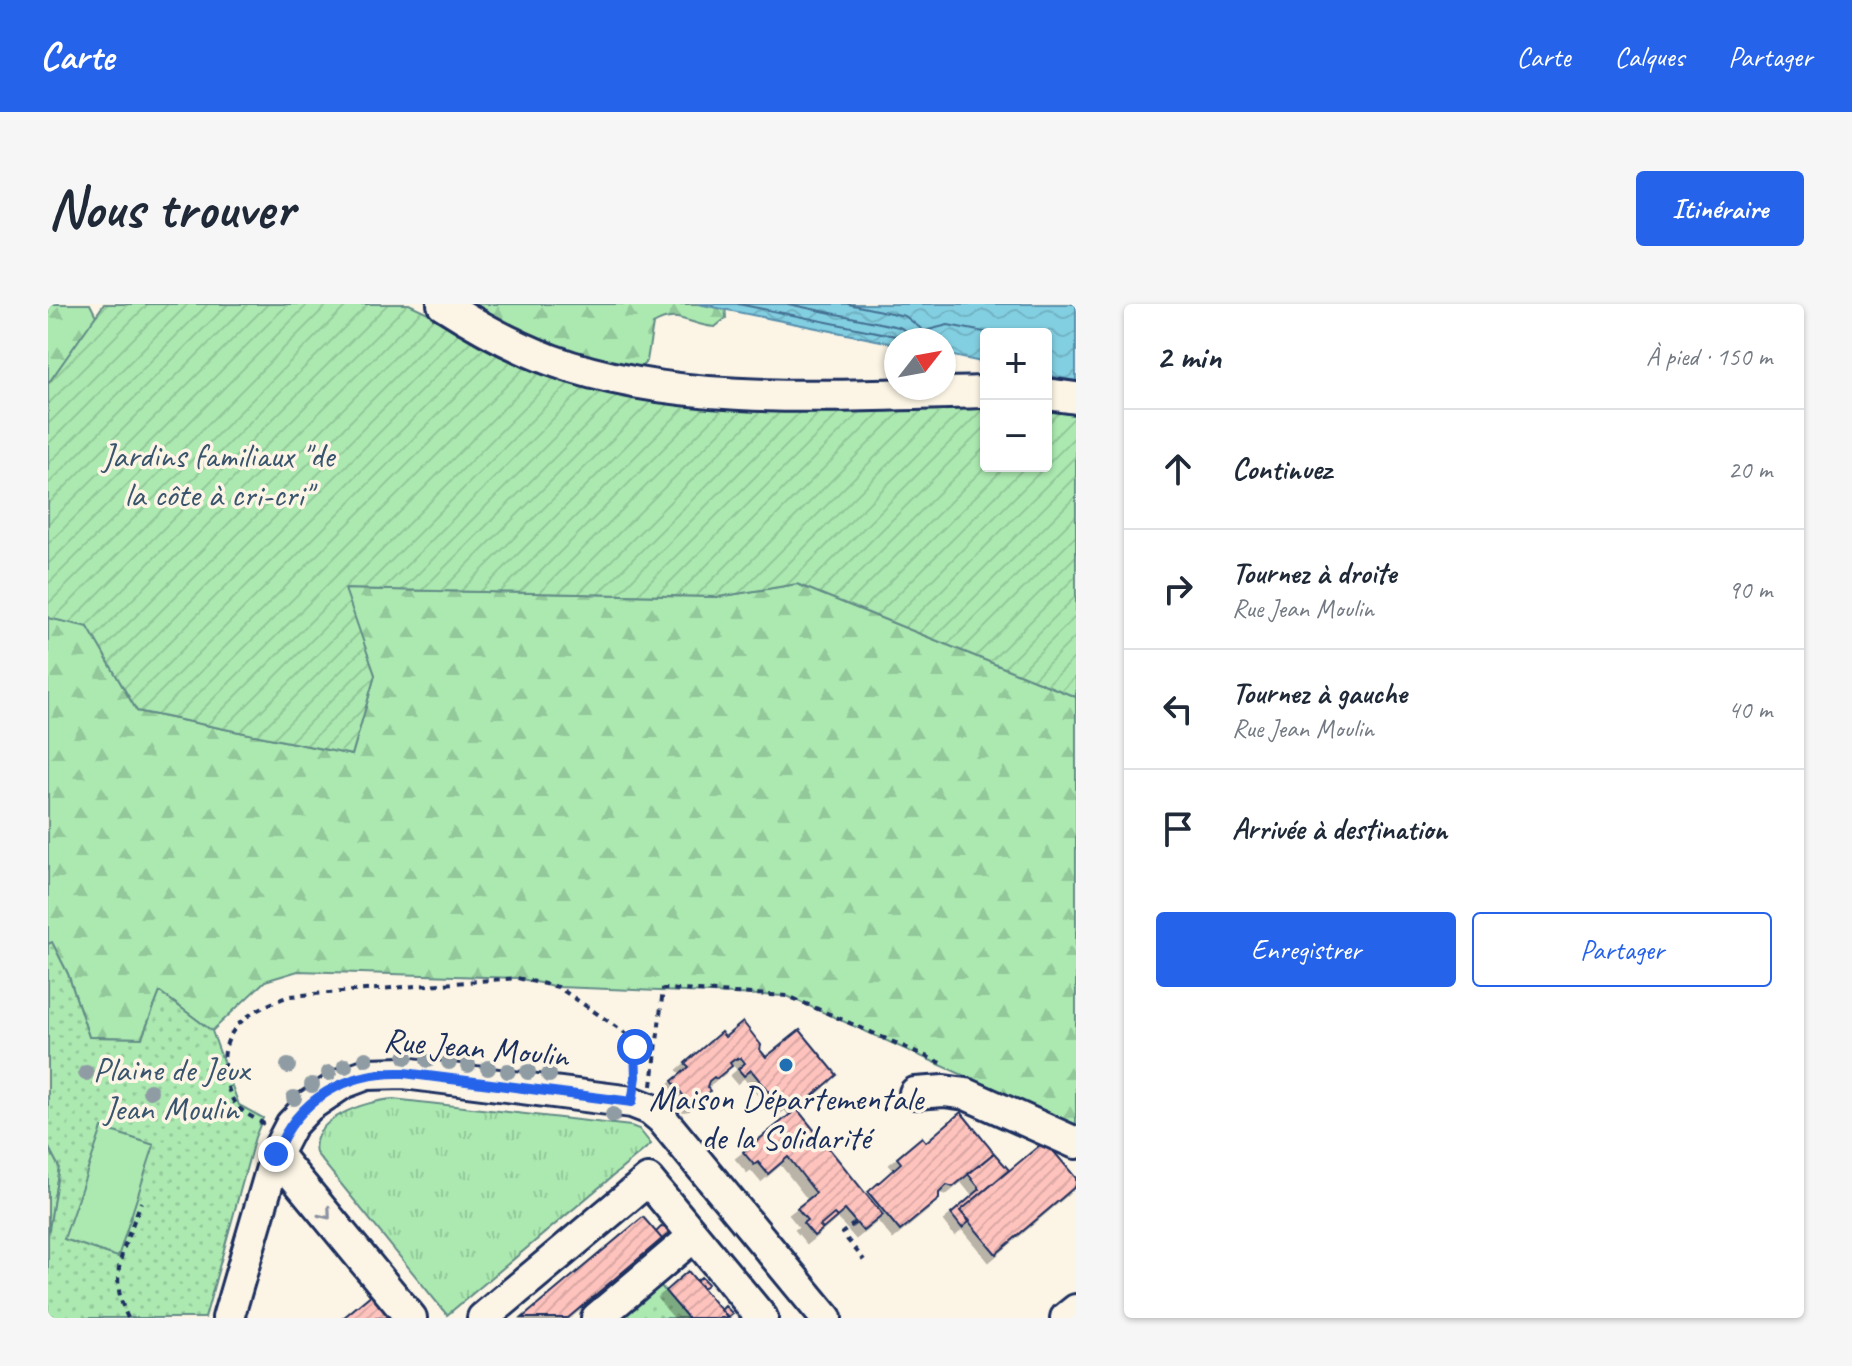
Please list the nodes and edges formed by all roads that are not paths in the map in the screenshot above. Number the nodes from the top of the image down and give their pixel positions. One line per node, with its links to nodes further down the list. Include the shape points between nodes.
1 (443, 304): 2 (street, via 550,359 668,388 822,395)
2 (980, 392)
3 (1052, 395): 4 (street)
4 (1076, 398)
5 (915, 1093): 6 (street, via 966,1094)
6 (1076, 1143)
7 (280, 1144): 10 (street, Rue Jean Moulin); 11 (street, one-way to 11); 15 (street, Rue Jean Moulin, via 309,1106 356,1078 380,1072 641,1106 662,1119)
8 (694, 1236): 12 (street, via 648,1180); 13 (street); 14 (street)
9 (1076, 1310): 16 (street)
10 (228, 1318)
11 (411, 1318)
12 (483, 1318)
13 (597, 1318)
14 (762, 1318)
15 (826, 1318)
16 (1066, 1318)

